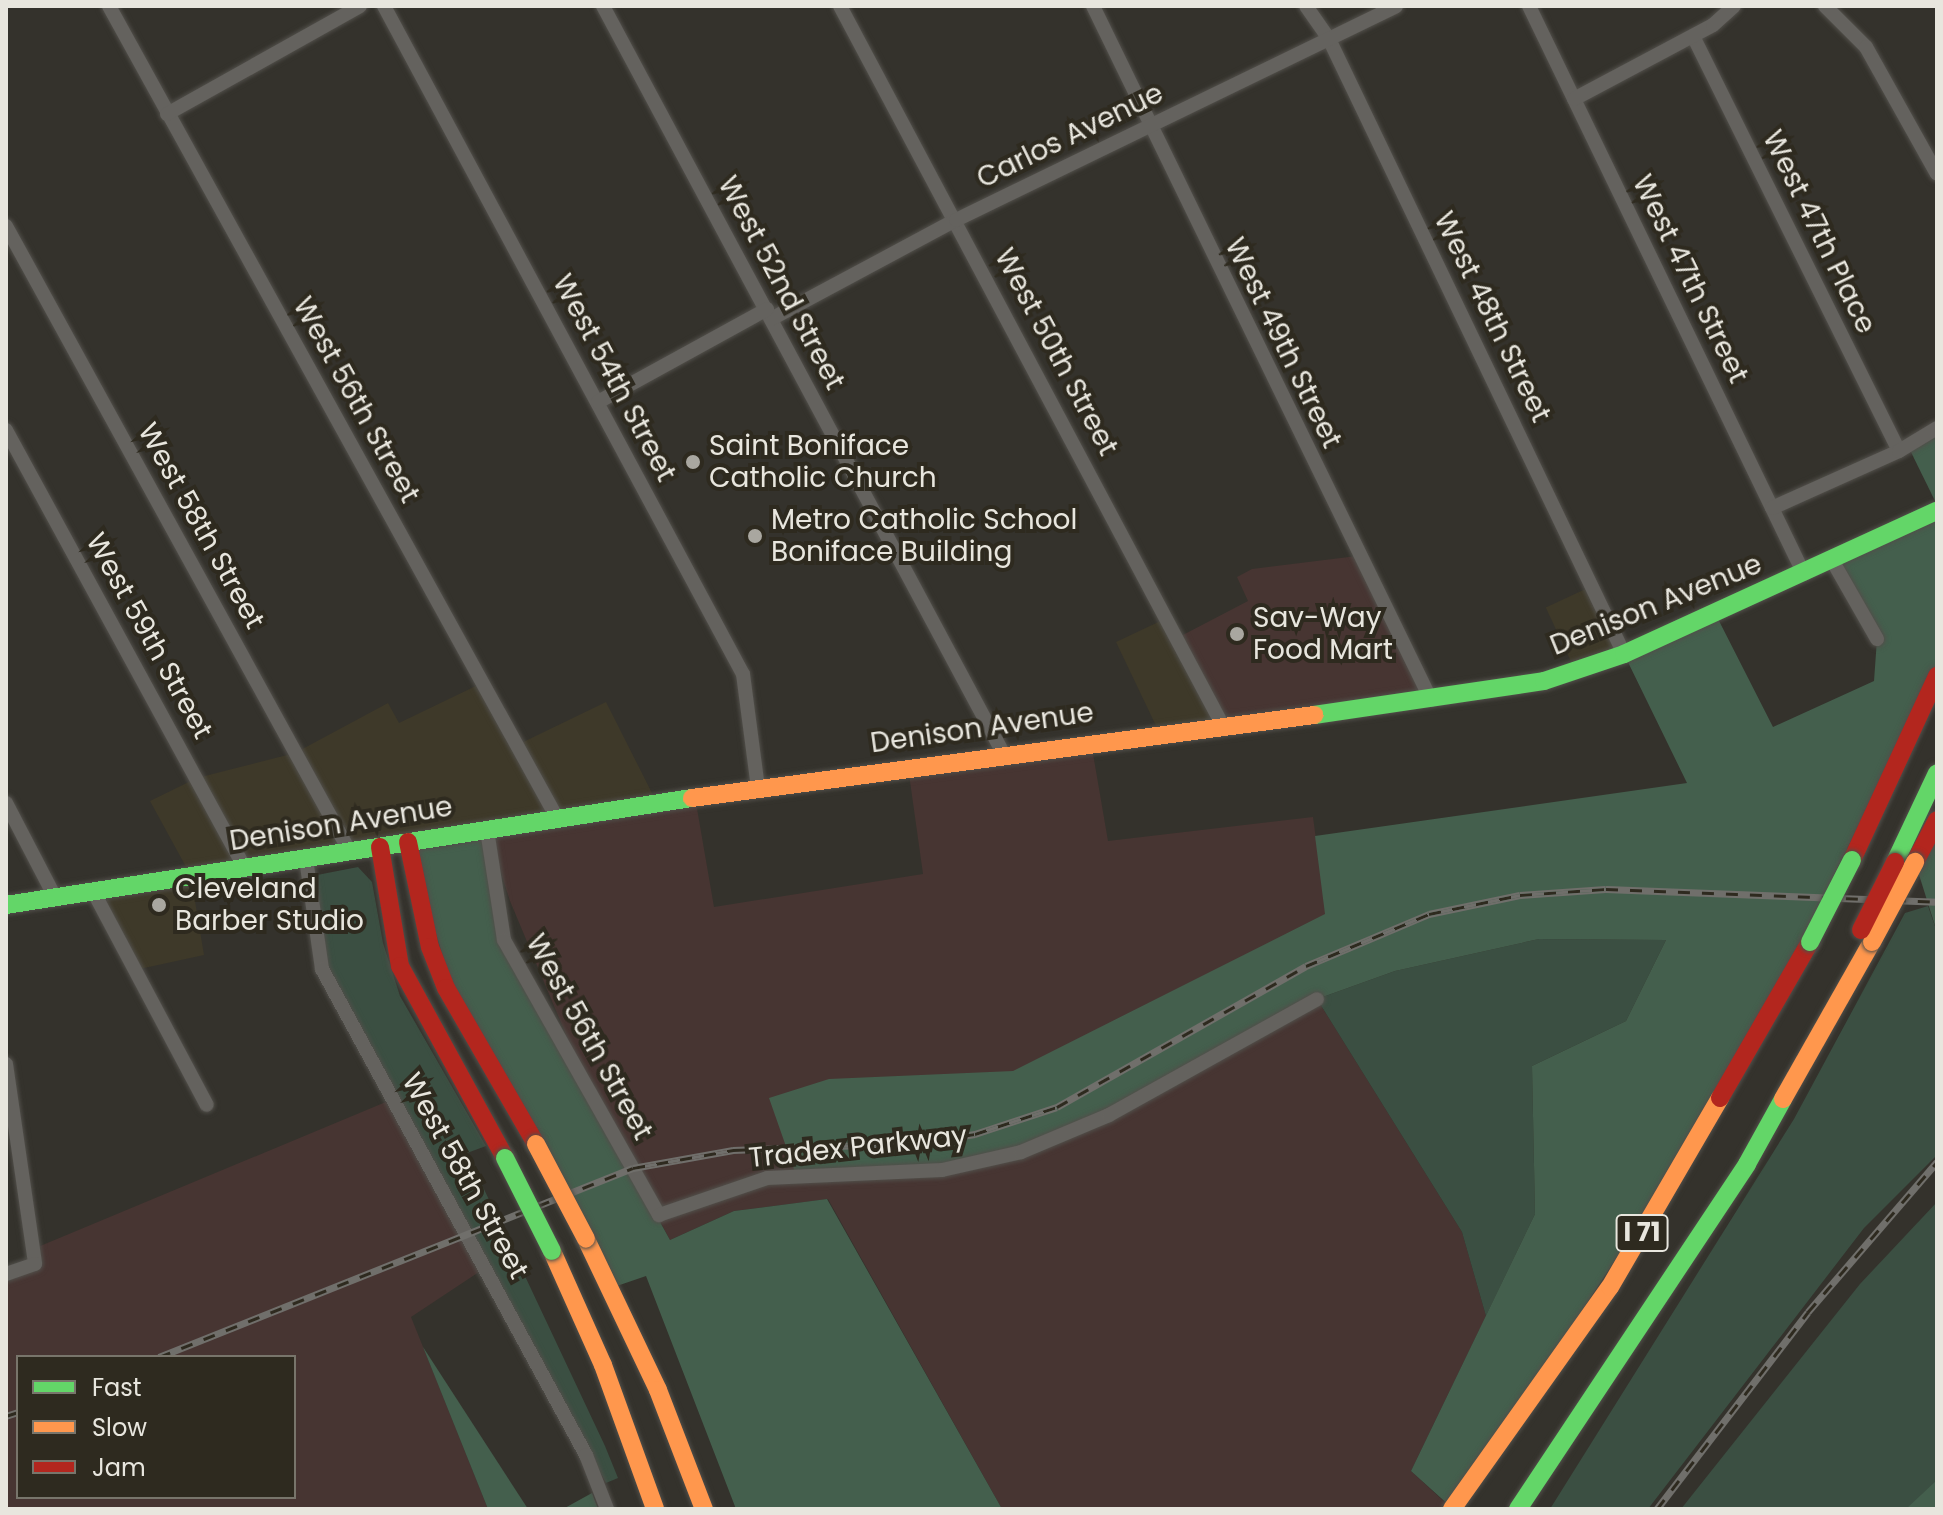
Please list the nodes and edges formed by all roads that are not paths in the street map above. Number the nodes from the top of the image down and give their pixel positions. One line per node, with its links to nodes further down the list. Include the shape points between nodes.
1 (109, 6): 15 (street, West 56th Street)
2 (360, 6): 15 (street)
3 (384, 6): 21 (street, West 54th Street)
4 (603, 6): 20 (street, West 52nd Street)
5 (840, 6): 18 (street, West 50th Street)
6 (1093, 6): 16 (street, West 49th Street)
7 (1306, 6): 13 (street, West 48th Street)
8 (1396, 6): 13 (street, Carlos Avenue)
9 (1529, 6): 14 (street, West 47th Street)
10 (1734, 6): 12 (street)
11 (1825, 6): 17 (street, via 1866,47)
12 (1693, 36): 14 (street); 24 (street, West 47th Place)
13 (1329, 39): 16 (street, Carlos Avenue); 30 (street, West 48th Street)
14 (1574, 99): 25 (street, West 47th Street)
15 (167, 114): 40 (street, West 56th Street)
16 (1151, 126): 18 (street, Carlos Avenue); 33 (street, West 49th Street)
17 (1937, 174)
18 (956, 220): 20 (street, Carlos Avenue); 35 (street, West 50th Street)
19 (6, 226): 45 (street, West 58th Street)
20 (769, 314): 21 (street, Carlos Avenue); 36 (street, West 52nd Street)
21 (598, 402): 38 (street, West 54th Street, via 743,674)
22 (1937, 428): 24 (street)
23 (6, 430): 47 (street, West 59th Street)
24 (1899, 451): 25 (street)
25 (1772, 508): 28 (street, West 47th Street)
26 (1937, 511): 27 (main road, Denison Avenue)
27 (1832, 560): 28 (main road, Denison Avenue); 29 (street)
28 (1804, 574): 30 (main road, Denison Avenue)
29 (1877, 639)
30 (1624, 654): 33 (main road, Denison Avenue, via 1544,681)
31 (1937, 667): 34 (main road)
32 (1937, 676): 34 (main road, I 71)
33 (1431, 700): 35 (main road, Denison Avenue)
34 (1919, 716): 60 (main road, I 71, bridge, via 1810,942 1610,1287)
35 (1222, 724): 36 (main road, Denison Avenue)
36 (1003, 753): 38 (main road, Denison Avenue)
37 (1937, 773): 51 (main road, bridge)
38 (758, 788): 40 (main road, Denison Avenue)
39 (6, 803): 49 (street)
40 (557, 818): 42 (main road, Denison Avenue)
41 (1937, 820): 51 (main road, bridge)
42 (487, 830): 43 (main road, Denison Avenue); 55 (street, West 56th Street, via 504,940)
43 (408, 842): 44 (main road, Denison Avenue); 59 (main road, bridge, via 427,936 446,988 586,1239 658,1390)
44 (380, 847): 45 (main road, Denison Avenue); 58 (main road, bridge, via 392,936 412,994 552,1251 603,1365)
45 (350, 852): 46 (main road, Denison Avenue)
46 (306, 859): 47 (main road, Denison Avenue); 57 (street, West 58th Street, via 322,969 586,1455)
47 (245, 868): 48 (main road, Denison Avenue)
48 (93, 891): 49 (main road, Denison Avenue); 54 (street)
49 (55, 897): 50 (main road, Denison Avenue)
50 (6, 905)
51 (1864, 941): 61 (main road, via 1747,1164)
52 (1317, 999): 55 (street, Tradex Parkway, via 1097,1122 1021,1152 942,1170 767,1178)
53 (6, 1064): 56 (street, via 35,1264)
54 (207, 1105)
55 (659, 1215)
56 (6, 1274)
57 (607, 1509)
58 (655, 1509)
59 (704, 1509)
60 (1452, 1509)
61 (1518, 1509)

